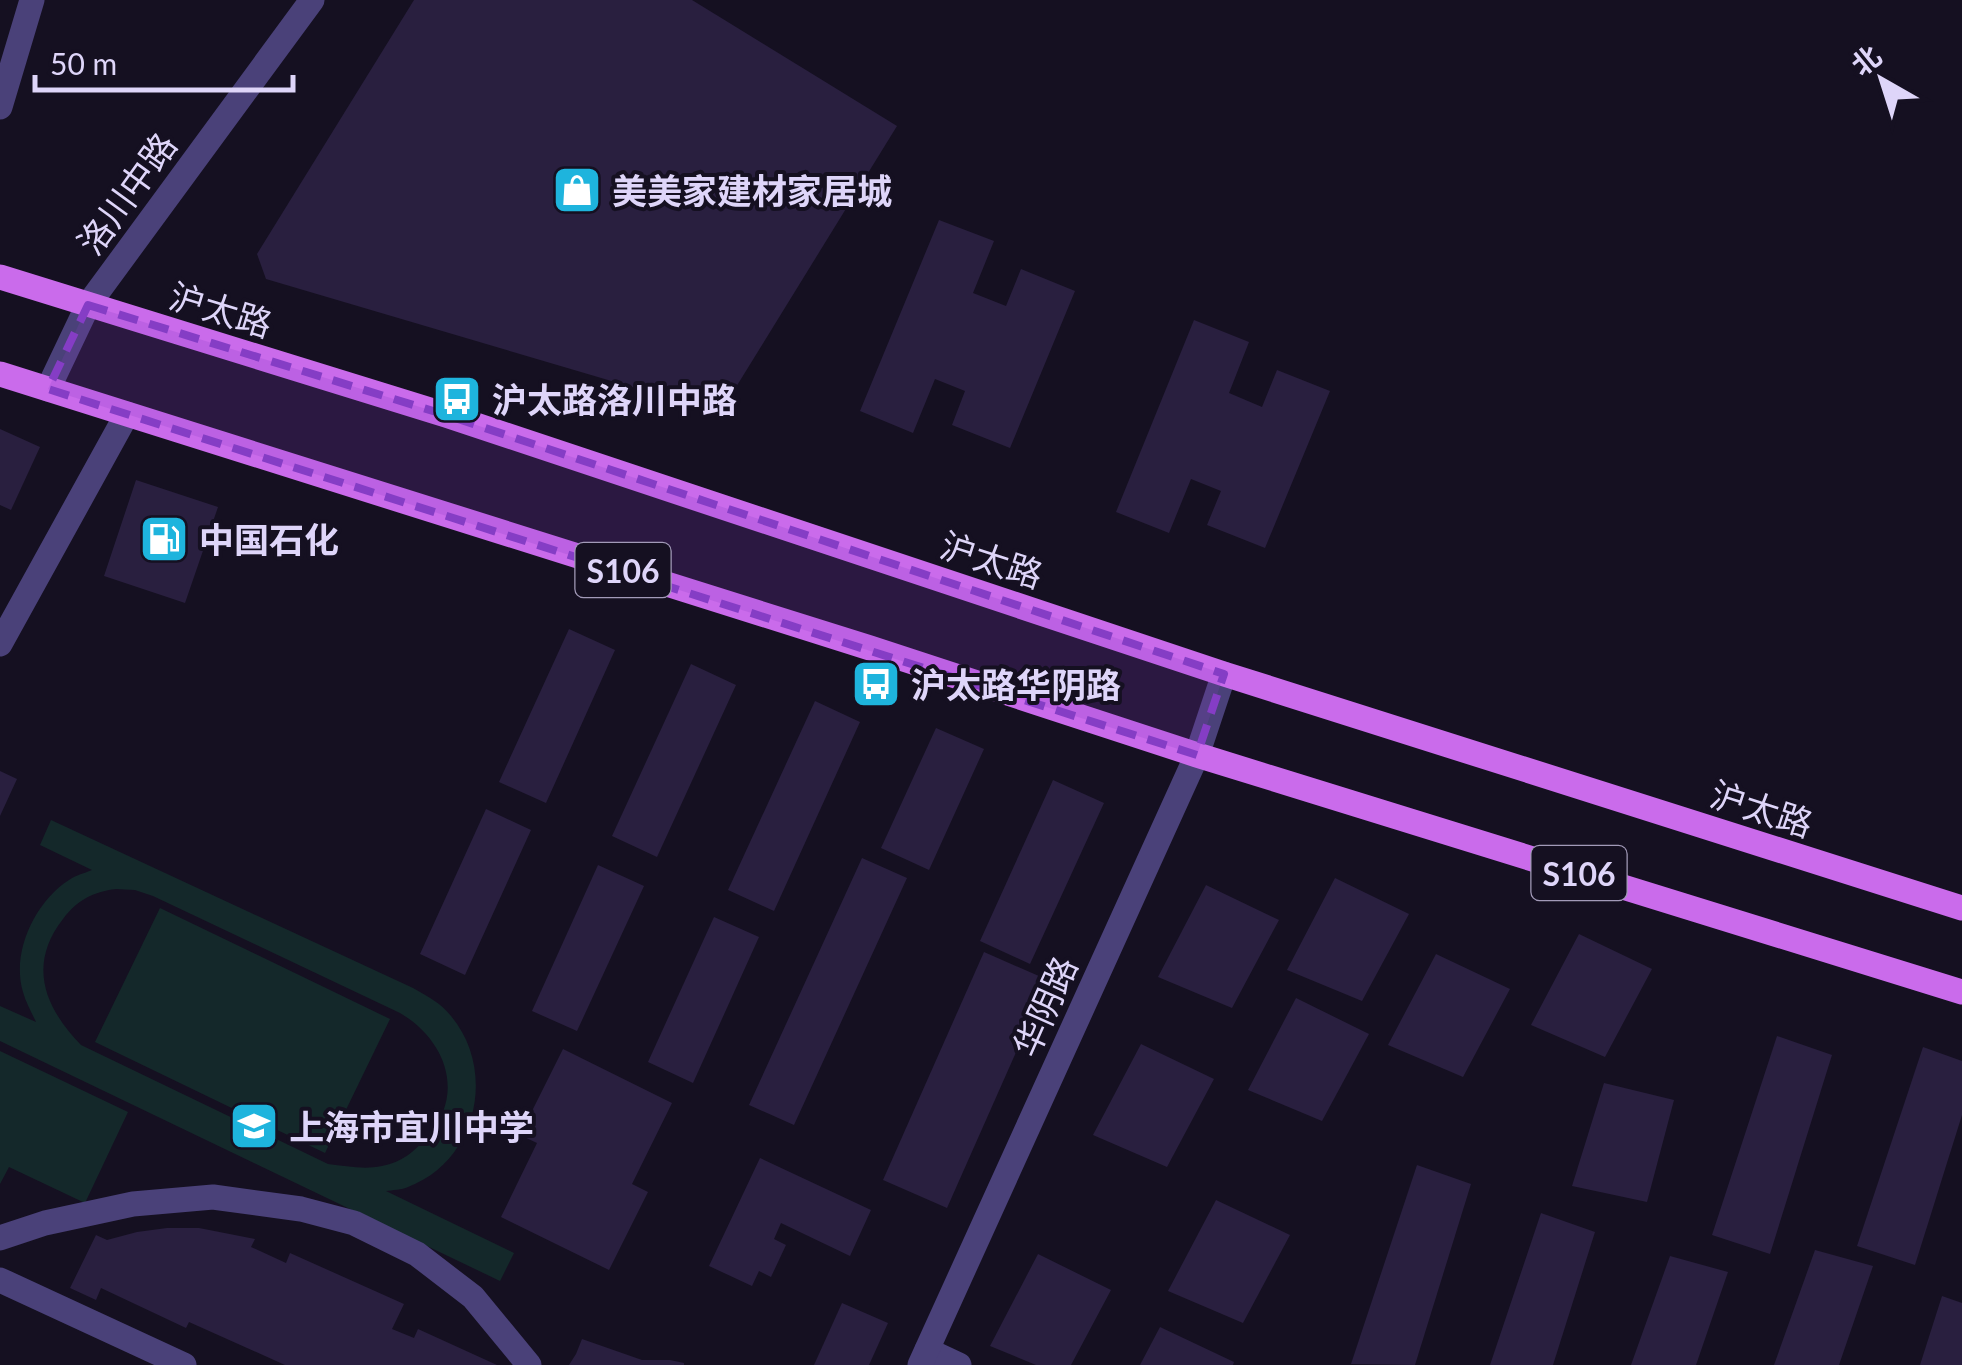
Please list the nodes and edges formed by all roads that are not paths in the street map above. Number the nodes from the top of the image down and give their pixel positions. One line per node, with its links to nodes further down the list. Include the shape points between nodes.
1 (32, 0): 3 (street)
2 (312, 0): 5 (street, 洛川中路)
3 (0, 107)
4 (0, 277): 5 (main road, 沪太路 / S106)
5 (88, 306): 7 (street, 洛川中路); 10 (main road, 沪太路 / S106, via 446,415)
6 (0, 374): 7 (main road, S106)
7 (48, 389): 8 (main road, S106)
8 (127, 414): 9 (street); 11 (main road, S106)
9 (0, 644)
10 (1224, 674): 11 (street, 华阴路); 12 (main road, 沪太路 / S106)
11 (1197, 756): 13 (main road, S106); 16 (street, 华阴路)
12 (1962, 908)
13 (1962, 992)
14 (0, 1238): 18 (street, via 133,1204 213,1197 300,1208 354,1223 417,1254 472,1296)
15 (0, 1280): 17 (street)
16 (923, 1357): 19 (street)
17 (184, 1365)
18 (529, 1365)
19 (959, 1365)

